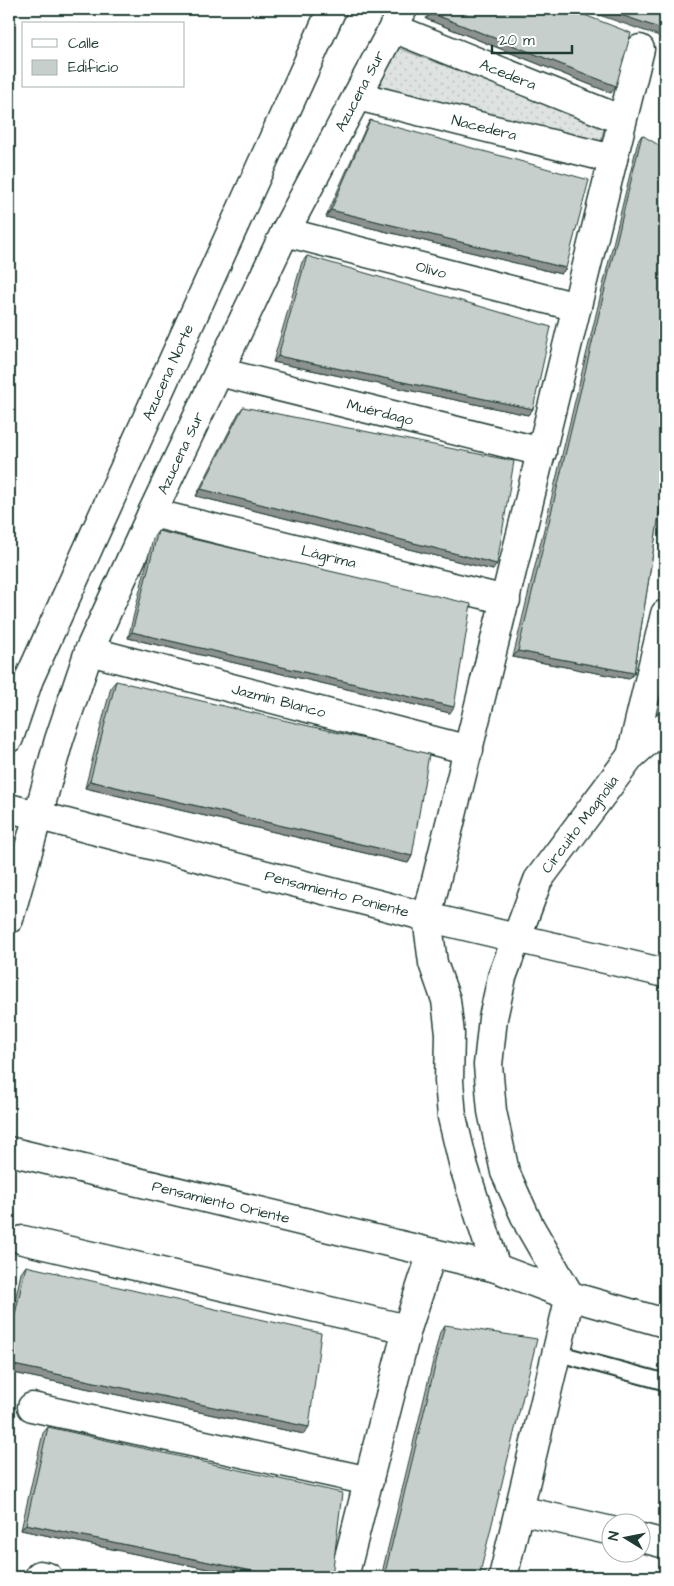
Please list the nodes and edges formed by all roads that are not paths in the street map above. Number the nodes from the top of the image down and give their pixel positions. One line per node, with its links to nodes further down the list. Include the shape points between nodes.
1 (332, 9): 16 (street, Azucena Norte, via 33,671)
2 (398, 18): 4 (street, Azucena Sur); 5 (street, Acedera)
3 (640, 49): 5 (street)
4 (357, 96): 6 (street, Nacedera); 7 (street, Azucena Sur)
5 (622, 120): 6 (street)
6 (613, 159): 8 (street)
7 (285, 232): 8 (street, Olivo); 9 (street, Azucena Sur)
8 (577, 307): 10 (street)
9 (219, 372): 10 (street, Muérdago); 11 (street, Azucena Sur)
10 (542, 452): 12 (street)
11 (152, 513): 12 (street, Lágrima); 14 (street, Azucena Sur)
12 (506, 600): 17 (street)
13 (665, 614): 18 (street)
14 (89, 651): 17 (street, Jazmín Blanco); 20 (street, Azucena Sur)
15 (665, 726): 18 (street, Circuito Magnolia)
16 (9, 738)
17 (469, 750): 21 (street)
18 (631, 756): 23 (street, Circuito Magnolia, via 538,880)
19 (9, 808): 20 (street, Pensamiento Poniente)
20 (37, 814): 21 (street, Pensamiento Poniente); 22 (street, Azucena Sur)
21 (427, 917): 23 (street, Pensamiento Poniente); 28 (street, via 433,963 446,1000 452,1117)
22 (9, 919)
23 (516, 938): 24 (street, Pensamiento Poniente); 29 (street, Circuito Magnolia, via 502,977 493,1018 488,1065 492,1111 505,1172 529,1225)
24 (665, 973)
25 (9, 1151): 27 (street, Pensamiento Oriente)
26 (23, 1240): 31 (street)
27 (432, 1253): 28 (street, Pensamiento Oriente); 31 (street)
28 (496, 1268): 29 (street, Pensamiento Oriente)
29 (570, 1296): 30 (street, Pensamiento Oriente); 32 (street)
30 (665, 1323)
31 (407, 1328): 35 (street)
32 (557, 1353): 33 (lane); 36 (street)
33 (665, 1382)
34 (32, 1407): 35 (street)
35 (369, 1481): 40 (street)
36 (519, 1510): 37 (street); 41 (street)
37 (602, 1529)
38 (652, 1541): 39 (street)
39 (665, 1544)
40 (344, 1577)
41 (503, 1577)

